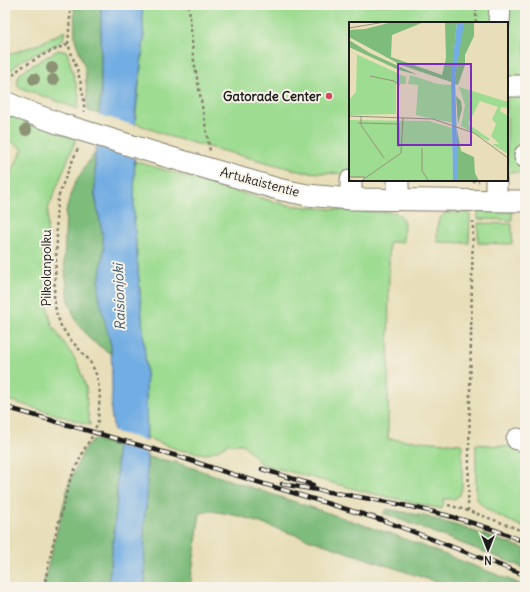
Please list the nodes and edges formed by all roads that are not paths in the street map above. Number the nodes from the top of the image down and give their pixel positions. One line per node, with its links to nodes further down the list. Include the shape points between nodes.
1 (500, 5): 2 (street)
2 (499, 22)
3 (508, 86): 4 (street)
4 (525, 86)
5 (5, 102): 6 (street, Artukaistentie, bridge, via 61,124 278,189 307,195)
6 (351, 189): 7 (street, Artukaistentie)
7 (398, 190): 8 (street, Artukaistentie)
8 (496, 190): 9 (street, Artukaistentie)
9 (525, 201)

